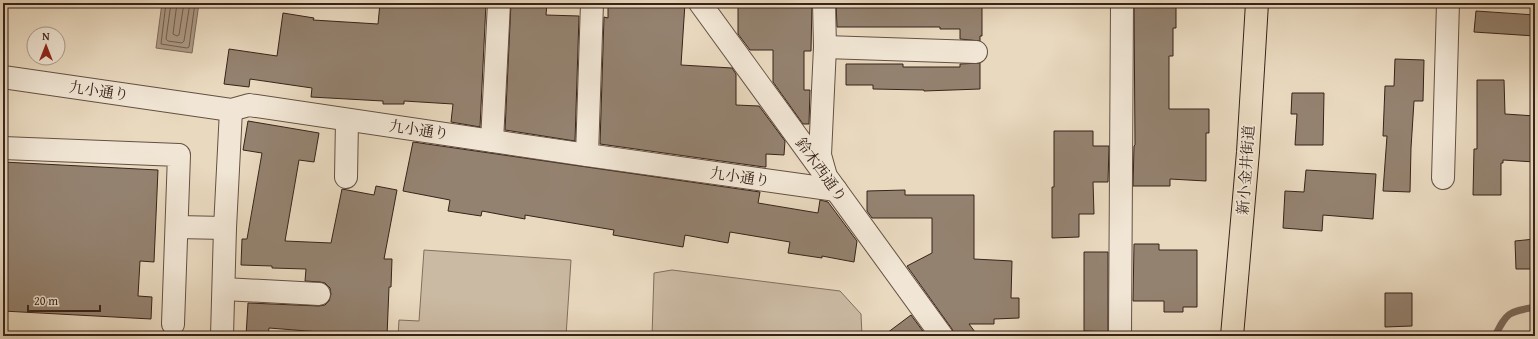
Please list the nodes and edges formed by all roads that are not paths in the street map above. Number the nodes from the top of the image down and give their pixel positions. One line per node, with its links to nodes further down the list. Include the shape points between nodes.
1 (498, 3): 13 (street)
2 (592, 3): 15 (street)
3 (700, 3): 18 (street, 鈴木西通り)
4 (824, 3): 8 (street)
5 (1122, 3): 26 (street)
6 (1257, 3): 27 (main road, 新小金井街道, via 1248,152)
7 (1448, 3): 17 (street)
8 (825, 47): 9 (street); 18 (street, via 820,155)
9 (976, 52)
10 (3, 77): 11 (street, 九小通り)
11 (231, 110): 12 (street, 九小通り, via 249,104); 20 (street)
12 (347, 120): 13 (street, 九小通り); 16 (street)
13 (492, 141): 15 (street, 九小通り)
14 (3, 148): 19 (street, via 179,155)
15 (587, 155): 18 (street, 九小通り)
16 (346, 177)
17 (1443, 178)
18 (831, 183): 25 (street, 鈴木西通り)
19 (177, 227): 20 (street); 23 (street)
20 (225, 228): 21 (street)
21 (224, 289): 22 (street); 24 (street)
22 (319, 294)
23 (173, 324)
24 (222, 336)
25 (942, 336)
26 (1120, 336)
27 (1232, 336)

